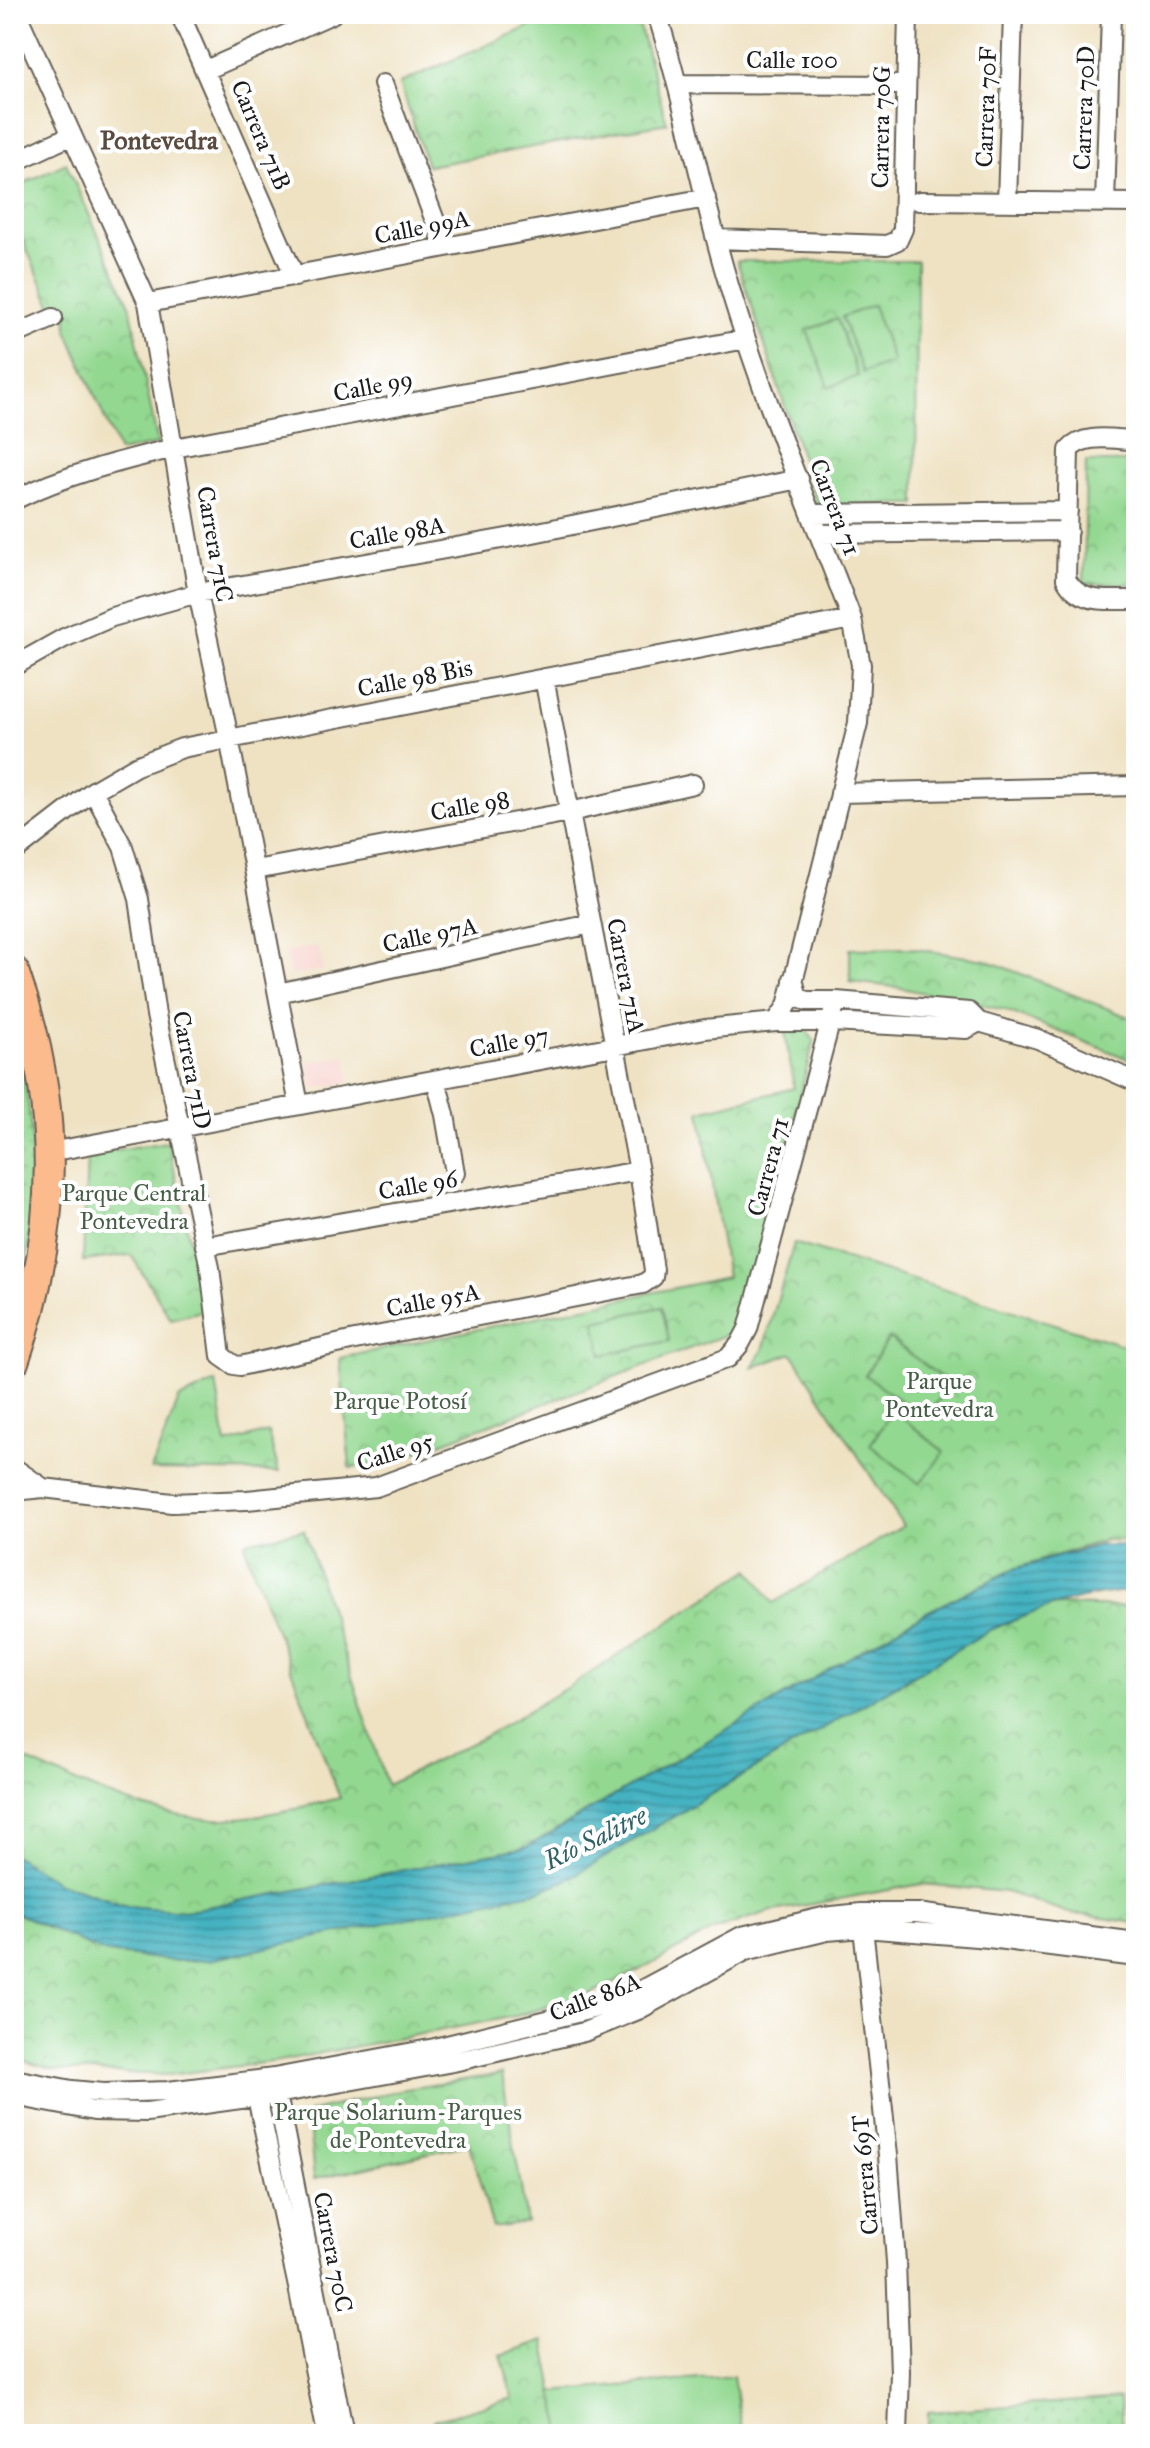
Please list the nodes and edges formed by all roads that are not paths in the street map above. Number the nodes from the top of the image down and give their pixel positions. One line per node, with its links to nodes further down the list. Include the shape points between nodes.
1 (17, 14): 12 (street, Carrera 71C)
2 (180, 14): 8 (street, Carrera 71B)
3 (332, 14): 8 (street)
4 (657, 14): 10 (street, Carrera 71)
5 (908, 14): 11 (street, Carrera 70G)
6 (1013, 14): 16 (street, Carrera 70F)
7 (1111, 14): 17 (street, Carrera 70D)
8 (206, 70): 21 (street, Carrera 71B)
9 (383, 84): 20 (street)
10 (678, 84): 11 (street, Calle 100); 14 (street, Carrera 71)
11 (905, 85): 19 (street, Carrera 70G, via 903,229 898,240 887,245)
12 (72, 135): 13 (street); 22 (street, Carrera 71C)
13 (14, 162)
14 (706, 198): 19 (street, Carrera 71); 20 (street, Calle 99A)
15 (919, 201): 16 (street)
16 (1007, 202): 17 (street)
17 (1105, 203): 18 (street)
18 (1136, 203)
19 (716, 239): 25 (street, Carrera 71)
20 (445, 247): 21 (street, Calle 99A)
21 (295, 277): 22 (street, Calle 99A)
22 (148, 303): 27 (street, Carrera 71C)
23 (53, 318): 24 (street)
24 (14, 335)
25 (746, 339): 27 (street, Calle 99); 28 (street, Carrera 71)
26 (1136, 440): 30 (street, via 1075,443 1069,450)
27 (174, 448): 29 (street, Calle 99, via 74,475); 34 (street, Carrera 71C)
28 (799, 479): 31 (street, Carrera 71); 34 (street, Calle 98A)
29 (14, 500)
30 (1068, 511): 31 (street); 32 (street)
31 (812, 514): 33 (street, Carrera 71)
32 (1068, 531): 33 (street); 35 (street, via 1066,579 1074,593)
33 (820, 534): 36 (street, Carrera 71)
34 (198, 593): 37 (street, Calle 98A, via 112,617); 39 (street, Carrera 71C)
35 (1136, 600)
36 (852, 619): 38 (street, Calle 98 Bis); 43 (street, Carrera 71, via 862,687)
37 (14, 666)
38 (544, 678): 39 (street, Calle 98 Bis); 44 (street, Carrera 71A)
39 (229, 738): 42 (street, Calle 98 Bis, via 182,748); 46 (street, Carrera 71C)
40 (693, 784): 44 (street, Calle 98)
41 (1136, 786): 43 (street)
42 (93, 791): 45 (street, Calle 98 Bis); 59 (street, Carrera 71D, via 123,847 139,899)
43 (840, 793): 49 (street, Carrera 71)
44 (570, 812): 46 (street, Calle 98); 47 (street, Carrera 71A)
45 (14, 852)
46 (255, 870): 50 (street, Carrera 71C)
47 (591, 924): 50 (street, Calle 97A); 55 (street, Carrera 71A)
48 (14, 971): 60 (highway, via 35,1035)
49 (792, 977): 51 (street, Calle 97, via 801,999); 52 (street, Carrera 71, via 787,1006)
50 (278, 993): 58 (street, Carrera 71C)
51 (836, 1001): 53 (street, Carrera 71); 54 (street, Calle 97, via 969,1012)
52 (776, 1022): 53 (street, Calle 97); 55 (street, Calle 97)
53 (831, 1022): 54 (street, Calle 97, via 966,1029); 65 (street, Carrera 71, via 772,1248)
54 (979, 1022): 57 (street, Calle 97, via 1038,1039)
55 (615, 1046): 56 (street, Calle 97); 61 (street, Carrera 71A)
56 (436, 1080): 58 (street, Calle 97); 62 (street)
57 (1136, 1082)
58 (299, 1105): 59 (street, Calle 97)
59 (179, 1128): 60 (street, Calle 97); 63 (street, Carrera 71D)
60 (50, 1152): 66 (highway, via 45,1240)
61 (639, 1171): 63 (street, Calle 96); 64 (street, Carrera 71A, via 654,1270)
62 (455, 1173)
63 (205, 1246): 67 (street, Carrera 71D, via 220,1352)
64 (648, 1282): 67 (street, Calle 95A, via 240,1366)
65 (740, 1344): 69 (street, Calle 95, via 728,1358 376,1487 172,1503)
66 (14, 1362)
67 (229, 1362)
68 (14, 1468): 69 (street, Calle 95)
69 (43, 1488): 70 (street, Calle 95)
70 (14, 1491)
71 (862, 1921): 72 (street, Calle 86A, via 917,1913); 73 (street, Calle 86A); 75 (street, Calle 86A, via 745,1951 638,2010 584,2032 453,2062); 80 (street, Carrera 69T, via 896,2262)
72 (1136, 1942)
73 (1136, 1957)
74 (14, 2079): 76 (street, Calle 86A, via 103,2093)
75 (276, 2086): 76 (street, Calle 86A); 79 (street, Carrera 70C)
76 (255, 2089): 77 (street, Calle 86A, via 147,2112 81,2110); 78 (street, Carrera 70C)
77 (14, 2096)
78 (327, 2434)
79 (344, 2434)
80 (898, 2434)

